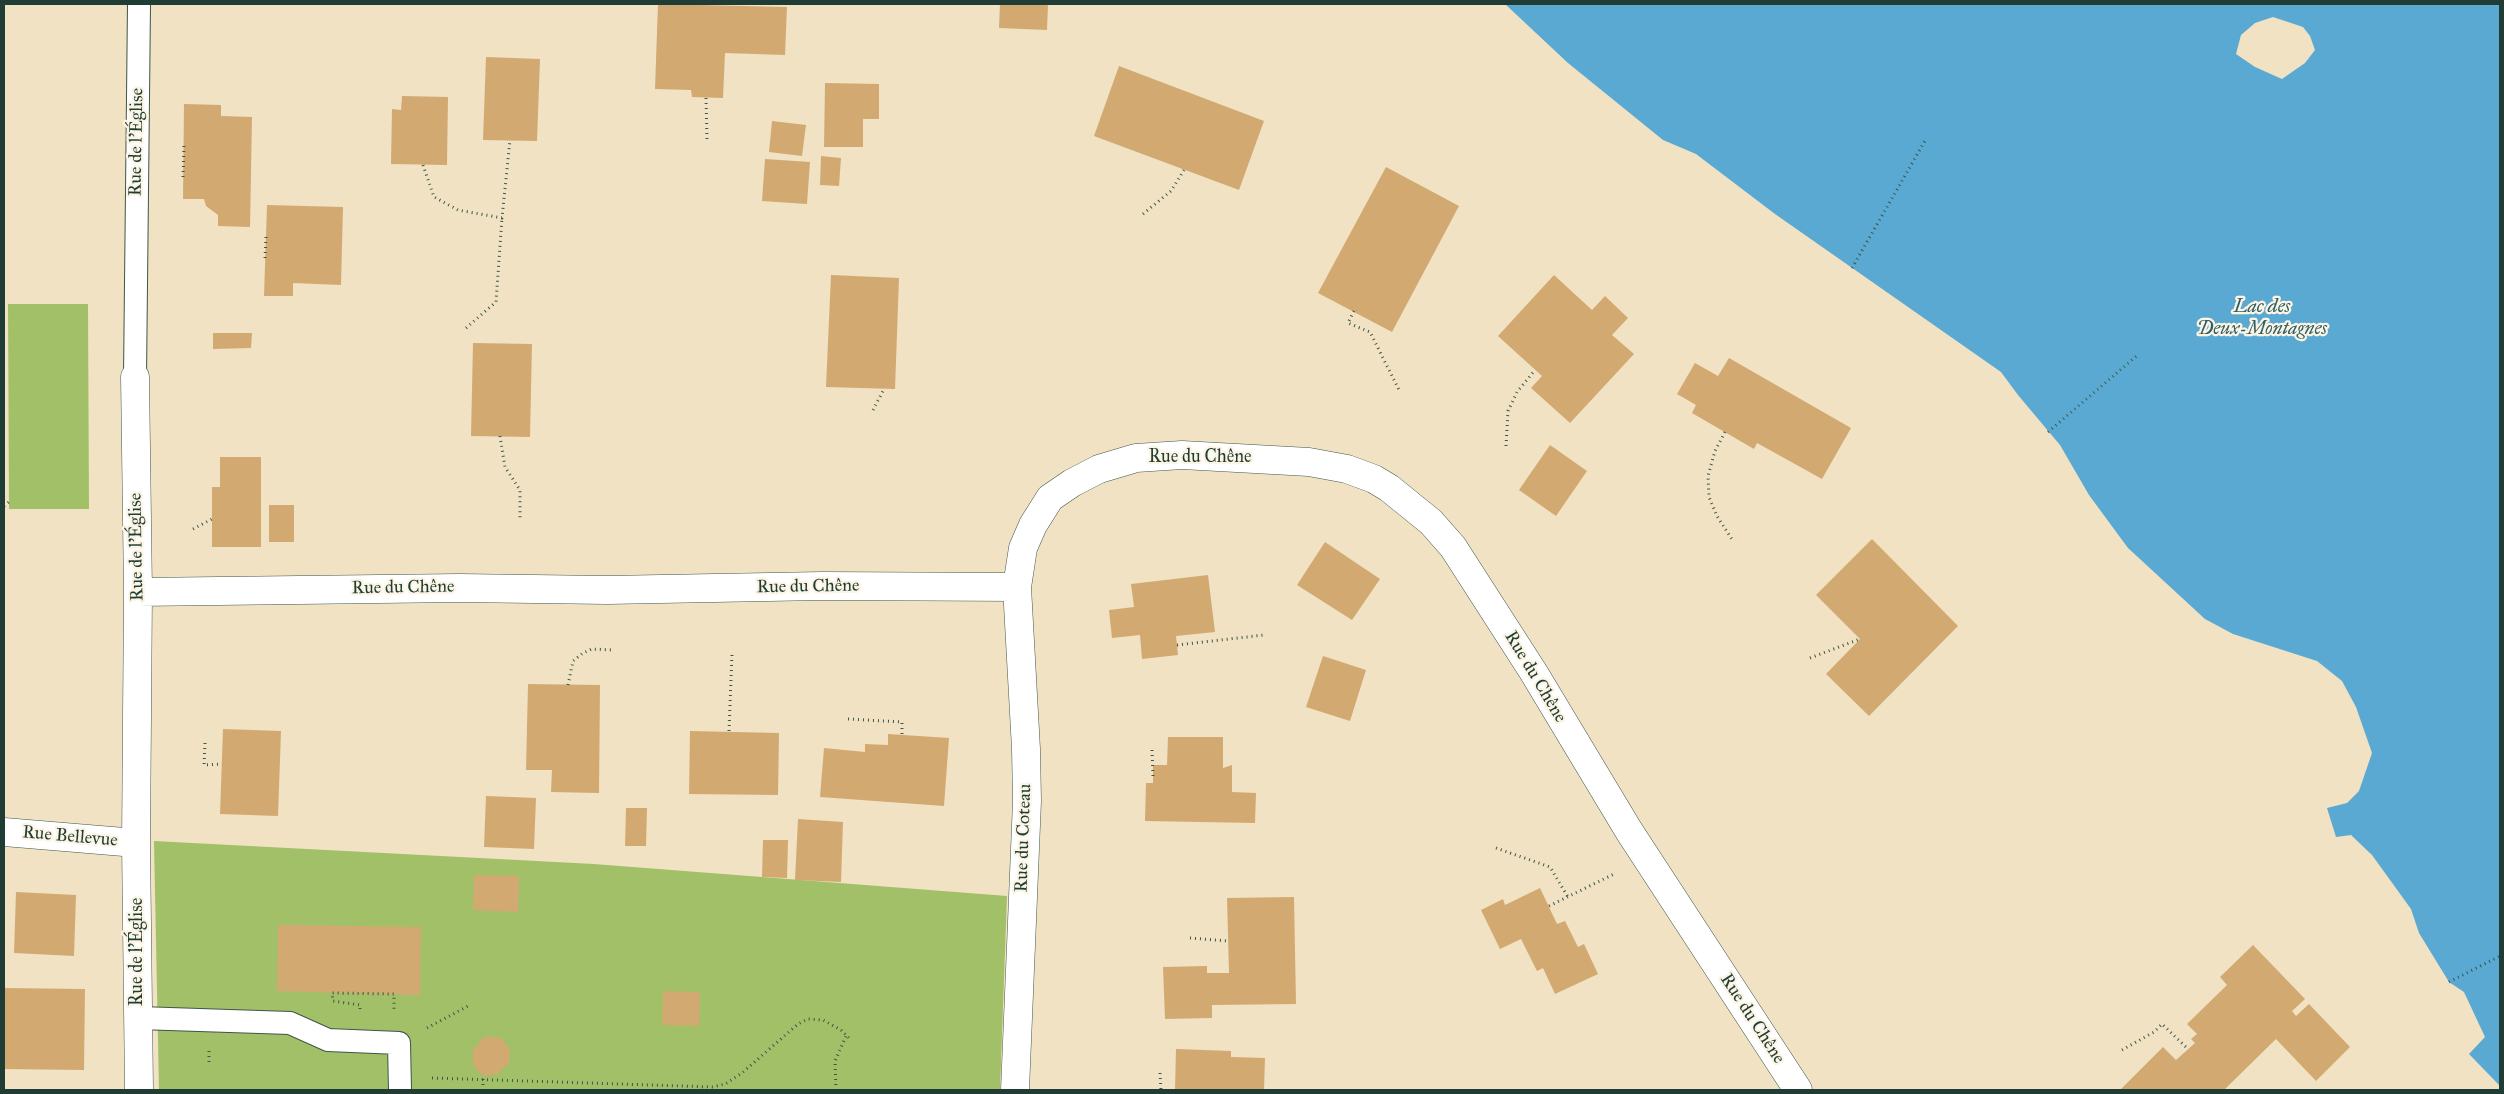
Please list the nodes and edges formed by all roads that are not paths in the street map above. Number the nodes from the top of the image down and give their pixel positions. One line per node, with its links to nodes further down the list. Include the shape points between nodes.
1 (139, 4): 2 (lane, Rue de l'Église)
2 (135, 377): 4 (street, Rue de l'Église)
3 (1016, 586): 4 (street, Rue du Chêne); 10 (street, Rue du Coteau, via 1027,801); 11 (street, Rue du Chêne, via 1023,548 1032,524 1050,498 1100,469 1136,458 1182,455 1309,462 1347,469 1374,479 1409,503 1453,547 1646,858)
4 (138, 592): 6 (street, Rue de l'Église)
5 (4, 832): 6 (street, Rue Bellevue)
6 (136, 842): 7 (street, Rue de l'Église)
7 (138, 1018): 8 (street, Rue de l'Église); 9 (lane, via 290,1023 328,1040 399,1043)
8 (139, 1090)
9 (400, 1090)
10 (1015, 1090)
11 (1798, 1090)

